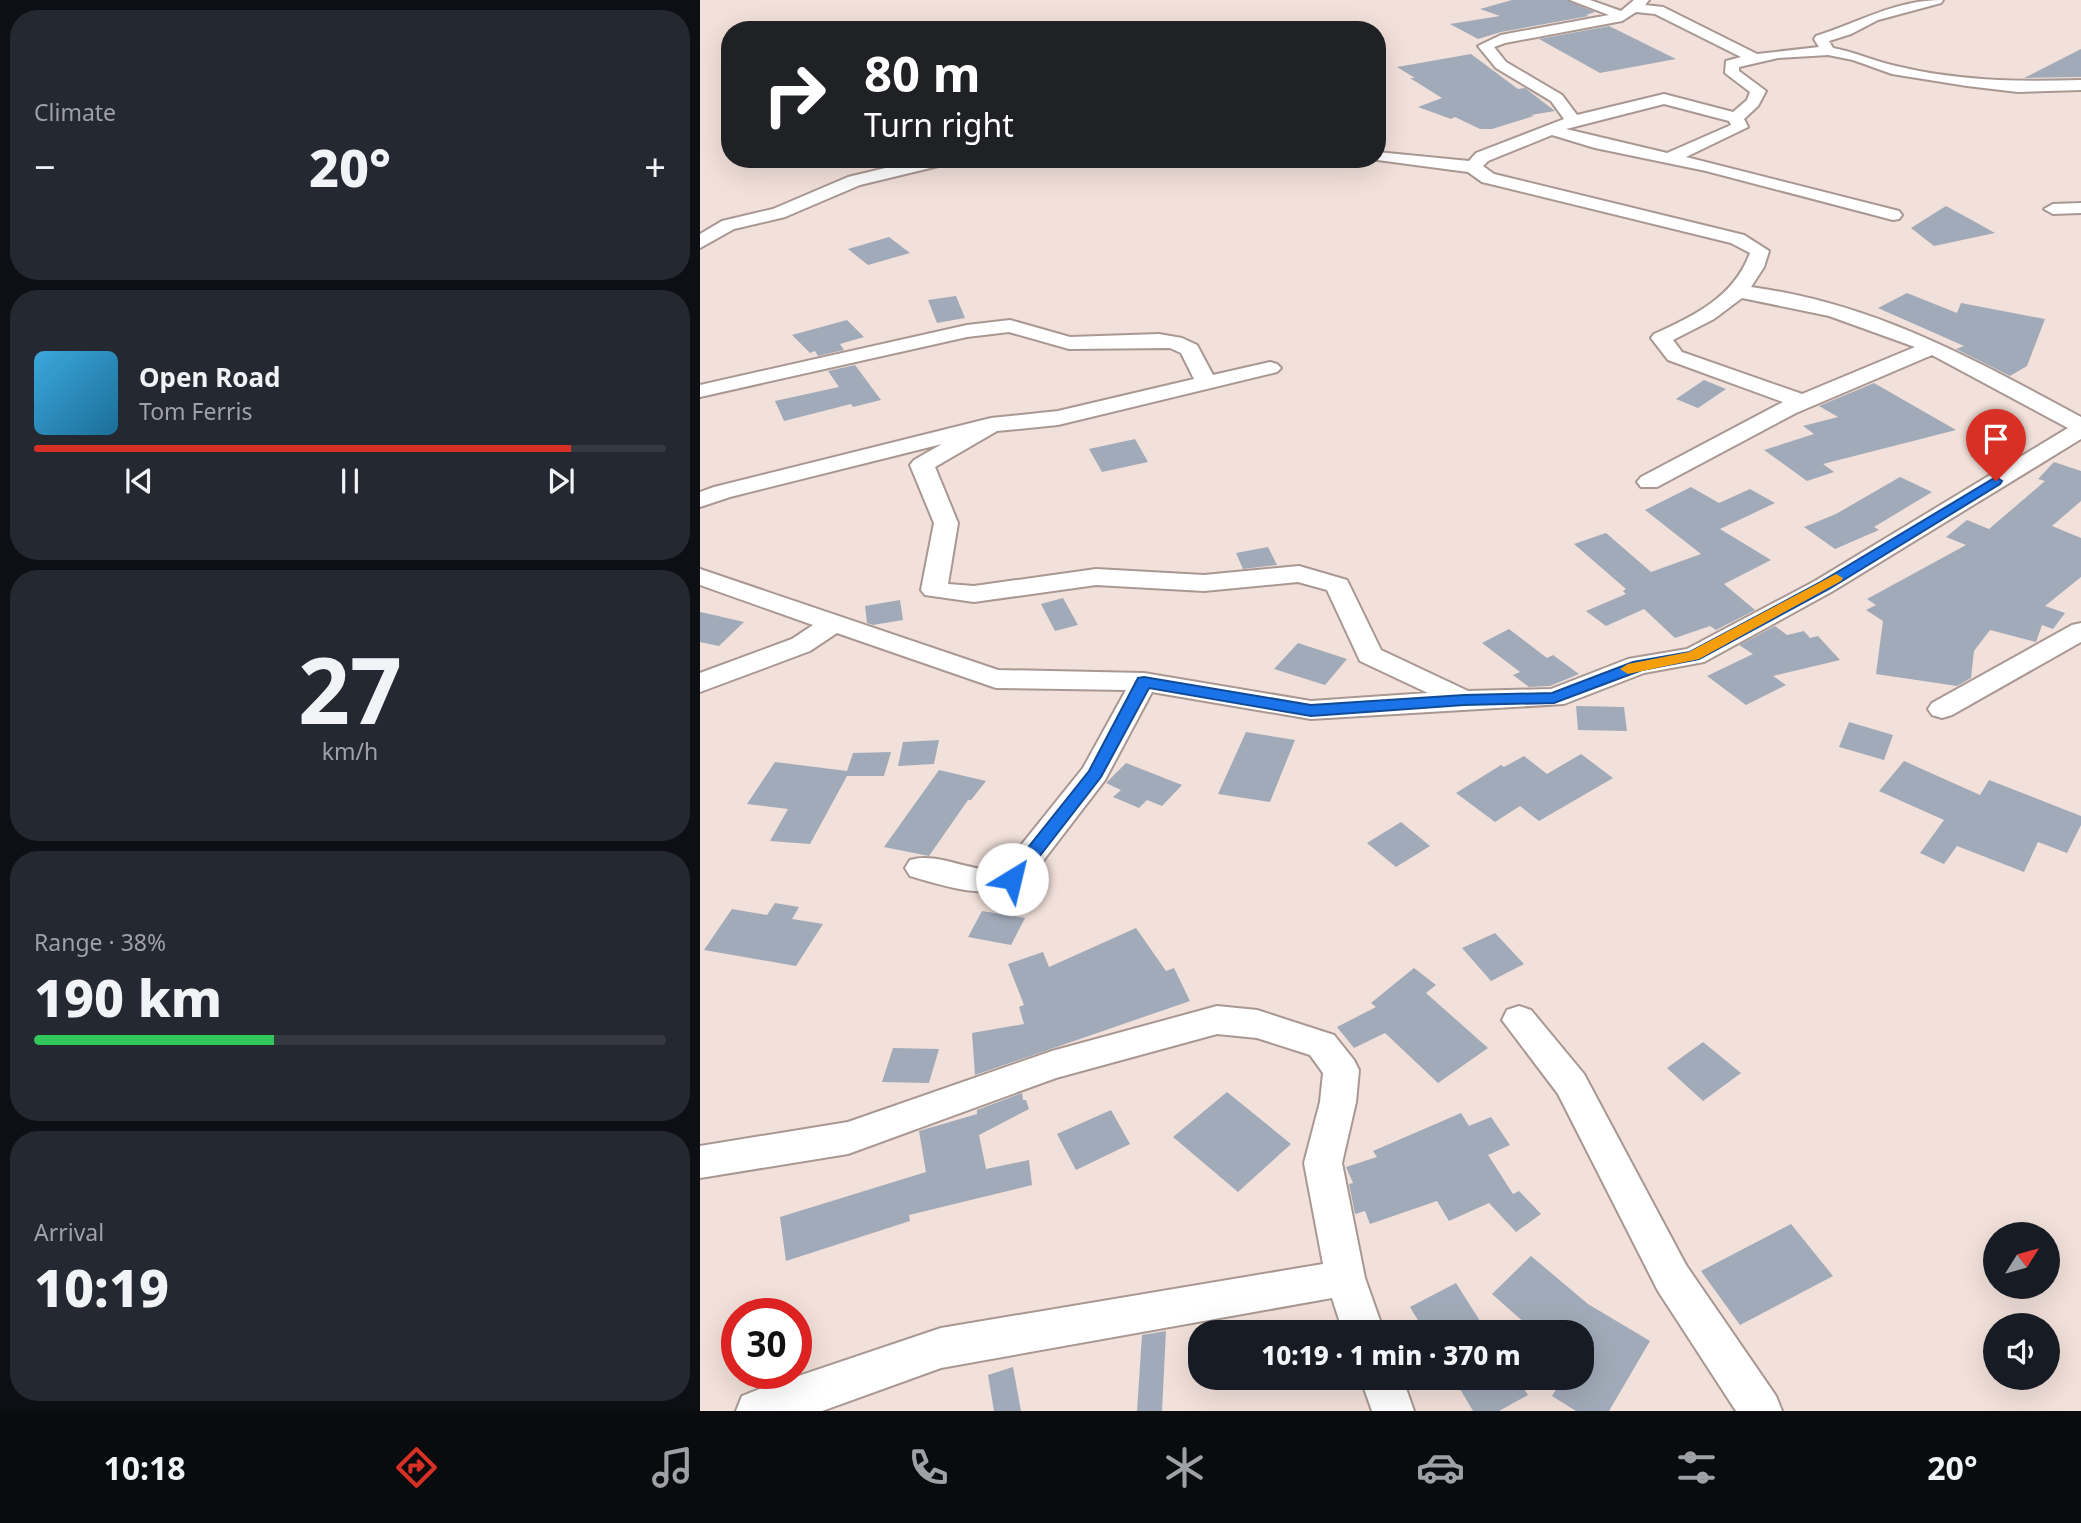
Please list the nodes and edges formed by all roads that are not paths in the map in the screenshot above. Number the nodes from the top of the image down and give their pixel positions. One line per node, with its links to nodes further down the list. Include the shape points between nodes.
1 (1577, 0): 3 (street)
2 (1936, 0): 4 (street, via 1873,17 1821,39)
3 (1634, 8): 5 (street, via 1658,10); 8 (street, via 1485,46 1501,65 1558,98)
4 (1828, 51): 5 (street); 6 (street, via 1856,55 1892,70 1967,81 2018,87)
5 (1756, 59): 7 (street, via 1731,64 1732,73 1758,91 1748,109)
6 (2081, 85)
7 (1736, 118): 8 (street, via 1664,99); 9 (street, via 1740,127)
8 (1571, 127): 9 (street); 11 (street, via 1548,129 1482,157)
9 (1671, 157): 15 (street)
10 (1386, 158): 11 (street)
11 (1473, 167): 17 (street, via 1488,178 1737,239 1760,251 1756,268)
12 (908, 168): 16 (street, via 854,181 779,212 728,225)
13 (2081, 208): 14 (street)
14 (2053, 209)
15 (1893, 215)
16 (700, 242)
17 (1737, 292): 18 (street, via 1768,294 1868,322); 22 (street, via 1709,316 1661,338 1675,356)
18 (1930, 348): 22 (street); 24 (street, via 1940,349)
19 (1270, 368): 20 (street)
20 (1206, 382): 21 (street, via 1190,349 1175,342 1069,343 1010,326 967,331); 23 (street, via 1058,418)
21 (700, 391)
22 (1804, 402): 25 (street)
23 (991, 425): 26 (street); 32 (street, via 922,465 946,523 934,590 974,594 1096,578 1204,583 1299,574 1338,585 1370,654)
24 (2081, 427): 32 (street, via 1824,586 1694,656 1638,665 1554,698)
25 (1649, 482)
26 (700, 500)
27 (700, 577): 28 (street)
28 (833, 624): 30 (street, via 996,679); 31 (street, via 802,645)
29 (2081, 631): 33 (street)
30 (1144, 682): 32 (street, via 1311,710); 34 (street, via 1096,774 1012,879 987,883)
31 (700, 683)
32 (1464, 700)
33 (1942, 709)
34 (921, 868)
35 (1519, 1020): 42 (street, via 1571,1084 1672,1278)
36 (700, 1162): 37 (street, via 848,1138 1052,1065 1217,1020 1257,1024 1322,1045 1341,1070 1323,1163)
37 (1345, 1278): 38 (street); 40 (street, via 941,1349)
38 (1360, 1320)
39 (1386, 1390): 41 (street)
40 (757, 1411)
41 (1393, 1411)
42 (1761, 1411)

